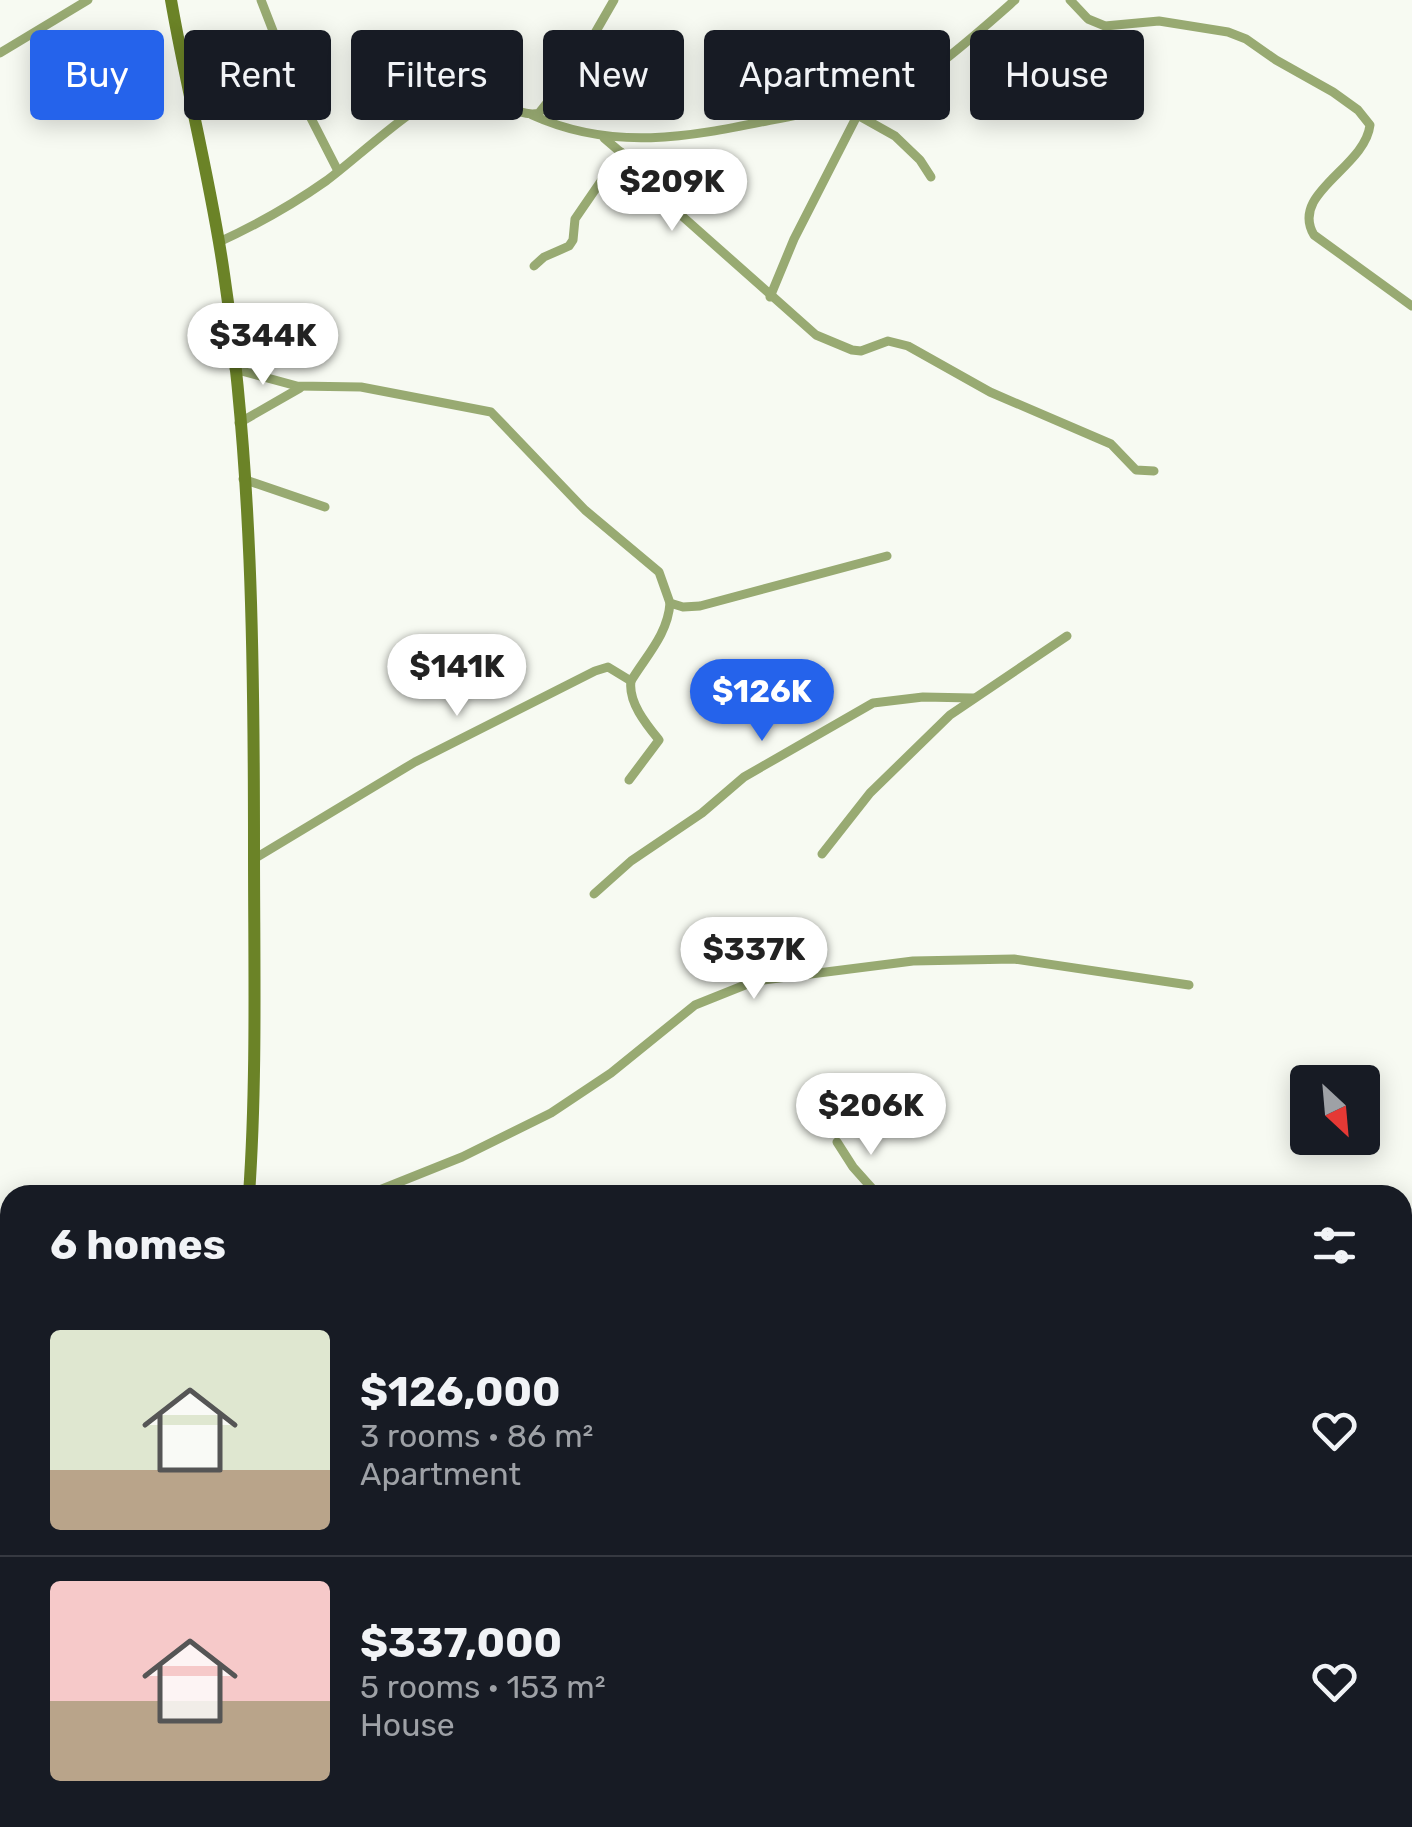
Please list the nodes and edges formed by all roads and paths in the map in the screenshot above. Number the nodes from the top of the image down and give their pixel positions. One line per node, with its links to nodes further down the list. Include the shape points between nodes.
1 (88, 0): 8 (street)
2 (170, 0): 17 (street)
3 (261, 0): 15 (street)
4 (614, 0): 9 (street, via 576,66)
5 (1015, 0): 7 (street)
6 (1070, 0): 20 (street, via 1105,26 1159,21 1228,32 1358,110 1370,124 1368,140 1318,194 1307,224)
7 (950, 53)
8 (0, 54)
9 (532, 115): 13 (street); 15 (street, via 464,91 448,92)
10 (767, 120): 13 (street, via 679,136)
11 (856, 120): 19 (street)
12 (872, 120): 16 (street)
13 (604, 138): 14 (street)
14 (621, 152): 18 (street, via 575,219 569,246); 19 (street)
15 (338, 171): 17 (street)
16 (931, 177)
17 (219, 242): 21 (street)
18 (534, 266)
19 (770, 297): 24 (street, via 816,336 861,351 888,341 908,346 990,392 1112,444 1136,470)
20 (1412, 306)
21 (234, 369): 22 (street); 23 (street)
22 (303, 387): 23 (street); 28 (street, via 360,387 491,412 585,510 660,572)
23 (239, 423): 25 (street)
24 (1154, 472)
25 (244, 479): 26 (street); 36 (street)
26 (325, 507)
27 (887, 556): 29 (street)
28 (670, 602): 29 (street); 30 (street)
29 (684, 608): 30 (street)
30 (669, 616): 32 (street)
31 (1068, 636): 33 (street)
32 (630, 681): 34 (street, via 629,692 659,740); 36 (street, via 602,668 414,762)
33 (973, 698): 35 (street, via 870,792); 37 (street, via 873,703 744,777)
34 (628, 780)
35 (822, 854)
36 (254, 859): 40 (street)
37 (594, 894)
38 (1189, 984): 41 (street, via 1014,959 914,961 755,982 695,1004 551,1113)
39 (838, 1142): 42 (street)
40 (250, 1185)
41 (391, 1185)
42 (869, 1185)

